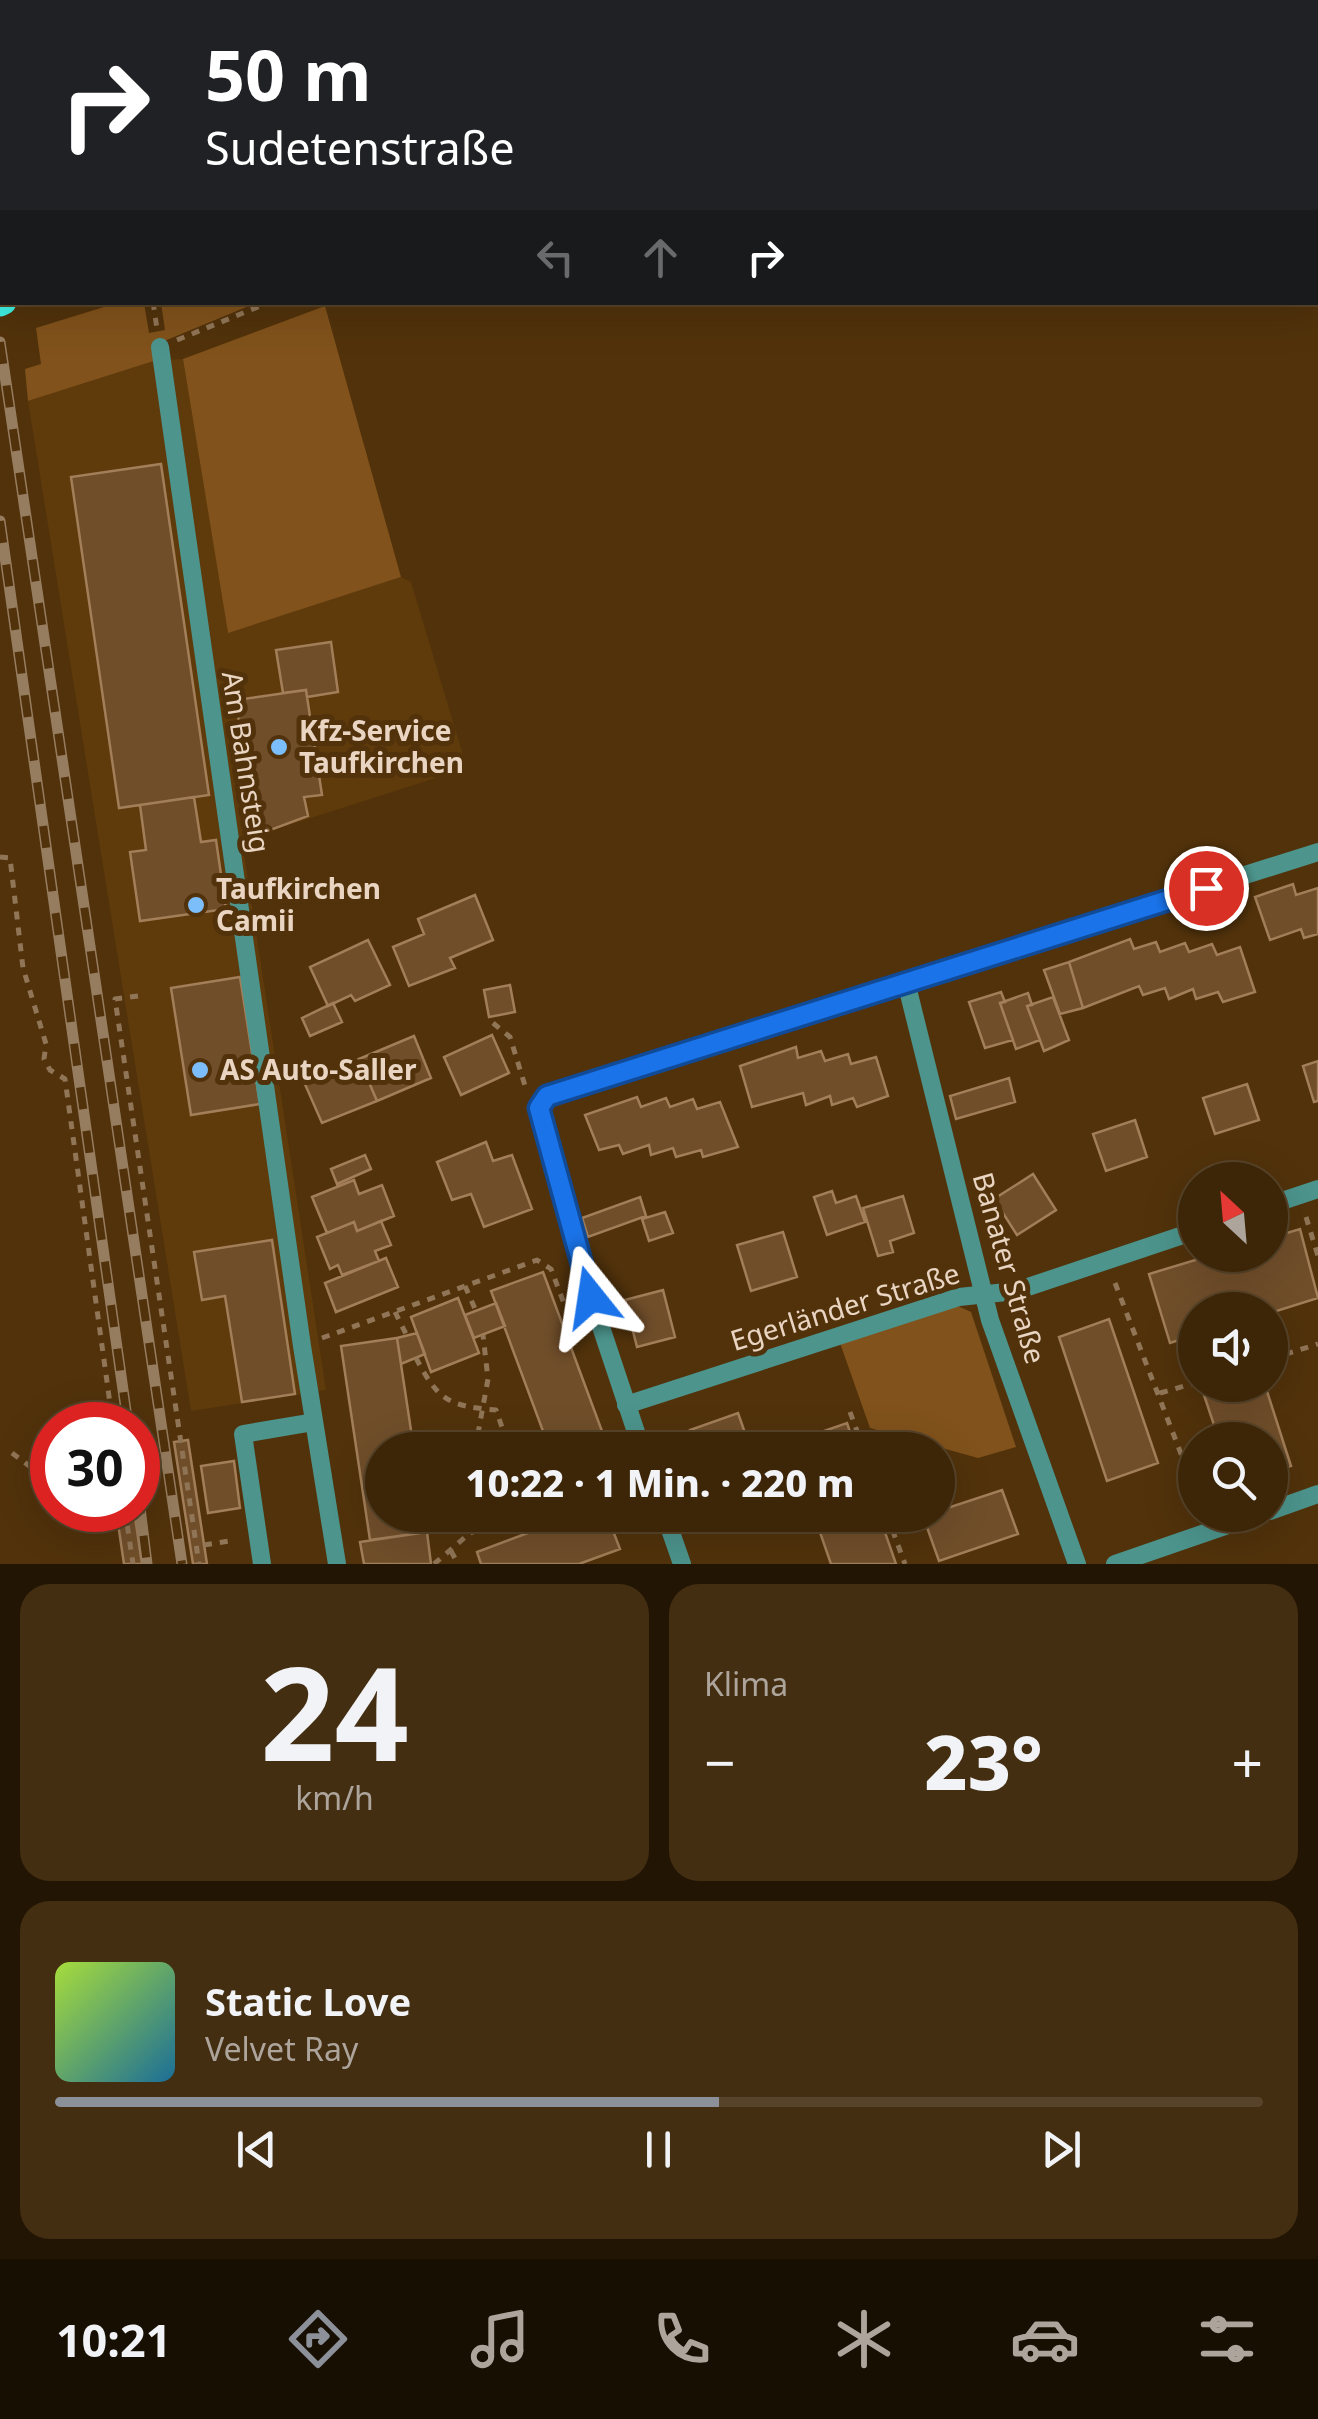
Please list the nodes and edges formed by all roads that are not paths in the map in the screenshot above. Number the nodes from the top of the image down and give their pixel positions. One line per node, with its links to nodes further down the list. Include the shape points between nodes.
1 (159, 338): 9 (street, Am Bahnsteig)
2 (1318, 852): 3 (street)
3 (906, 982): 7 (street, Banater Straße); 8 (street, via 561,1088 539,1108)
4 (1318, 1188): 5 (street)
5 (1288, 1199)
6 (1178, 1237): 7 (street, Egerländer Straße, via 1016,1291)
7 (983, 1294): 8 (street, Egerländer Straße); 18 (street, Banater Straße)
8 (626, 1405): 10 (street)
9 (314, 1422): 15 (street, via 244,1434); 16 (street, Am Bahnsteig)
10 (636, 1432)
11 (1318, 1494): 12 (street)
12 (1288, 1504)
13 (671, 1532): 17 (street)
14 (1208, 1532): 19 (street)
15 (262, 1564)
16 (338, 1564)
17 (682, 1564)
18 (1076, 1564)
19 (1115, 1564)

